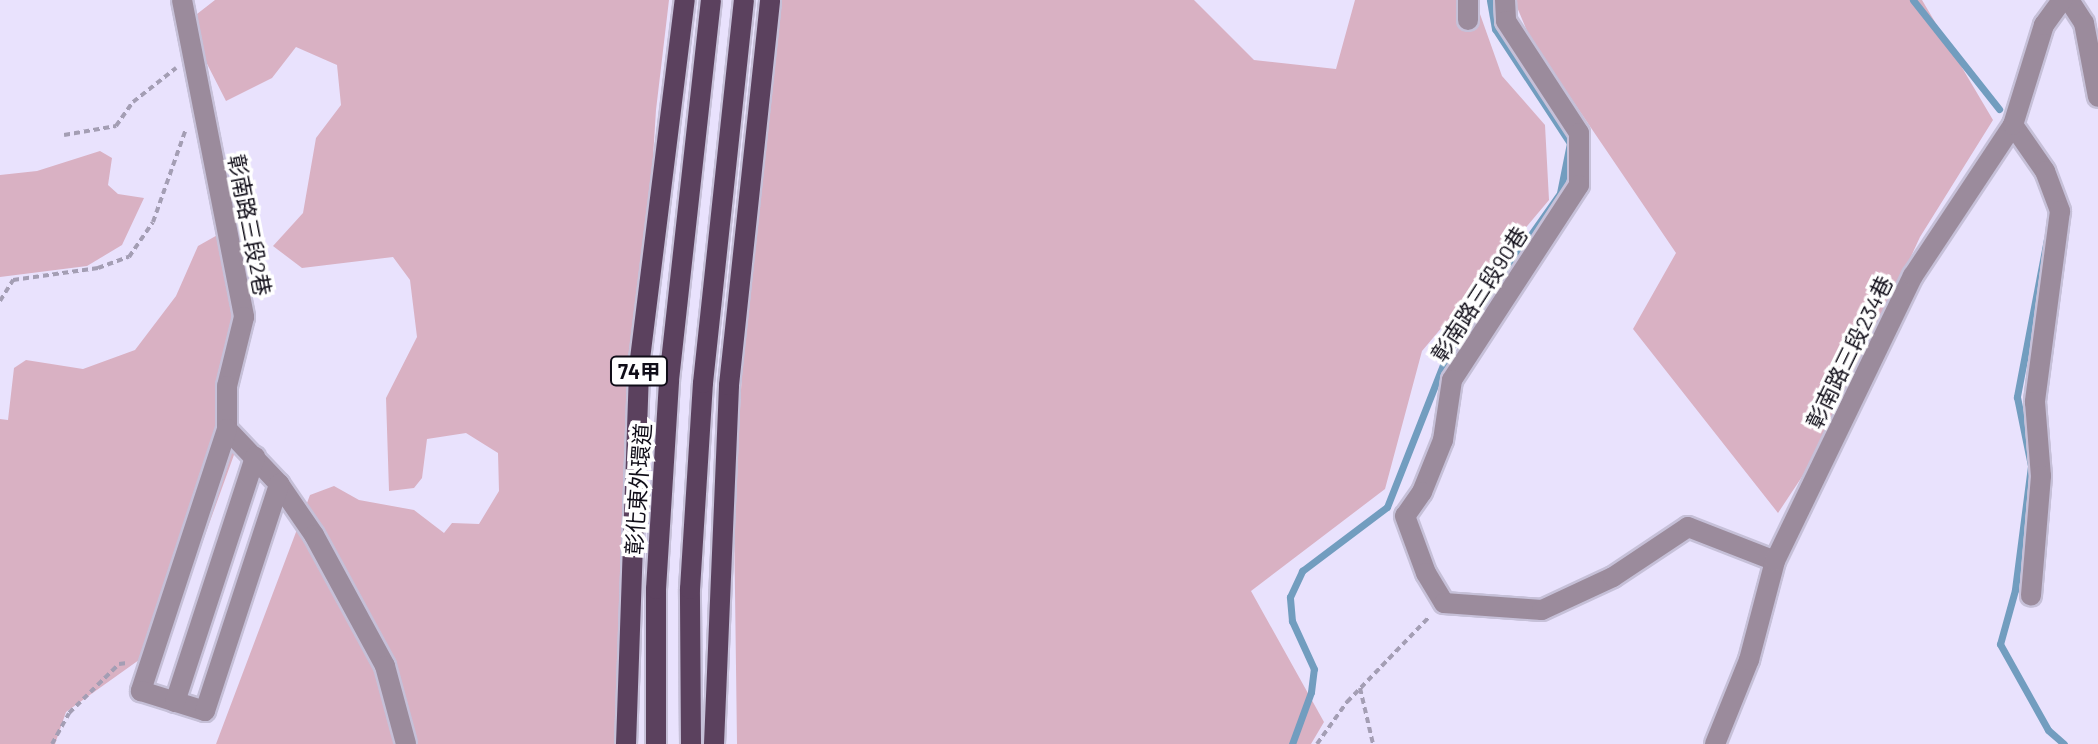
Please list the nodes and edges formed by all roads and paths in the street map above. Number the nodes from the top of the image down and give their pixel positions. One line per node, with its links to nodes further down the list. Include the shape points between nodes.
1 (182, 0): 9 (lane, 彰南路三段2巷)
2 (685, 0): 26 (main road, 74甲, via 639,367)
3 (711, 0): 27 (main road, 彰化東外環道 / 74甲, via 669,380 656,589)
4 (744, 0): 28 (main road, via 703,383 690,589)
5 (770, 0): 29 (main road, via 729,385)
6 (1505, 0): 20 (lane, 彰南路三段90巷, via 1506,21 1579,133 1583,152 1579,185 1452,380 1443,440 1422,492 1405,516 1426,573)
7 (2062, 0): 12 (lane, 彰南路三段234巷, via 2044,25)
8 (2069, 0): 10 (lane, via 2084,23)
9 (193, 58): 11 (lane, 彰南路三段2巷); 13 (path, via 133,102 116,126)
10 (2098, 97)
11 (203, 108): 14 (path, via 191,116 171,159 153,222 129,257 98,268 13,280); 15 (lane, 彰南路三段2巷, via 244,317 227,386)
12 (2013, 125): 18 (lane, 彰南路三段234巷, via 1913,276); 19 (lane, via 2045,171 2060,211 2035,402 2041,476)
13 (64, 135)
14 (0, 301)
15 (227, 429): 16 (lane); 21 (lane, 彰南路三段2巷)
16 (255, 457): 17 (lane); 23 (lane)
17 (279, 484): 23 (lane, via 205,711); 25 (lane, via 314,535 385,666)
18 (1775, 561): 20 (lane, via 1688,527 1613,577 1542,610); 32 (lane, 彰南路三段234巷, via 1749,660)
19 (2031, 596)
20 (1444, 603): 22 (path)
21 (152, 660): 23 (lane, 彰南路三段2巷, via 141,691); 24 (path, via 119,664 69,713)
22 (1360, 688): 30 (path); 31 (path)
23 (175, 702)
24 (52, 744)
25 (406, 744)
26 (626, 744)
27 (656, 744)
28 (691, 744)
29 (714, 744)
30 (1317, 744)
31 (1373, 744)
32 (1715, 744)

